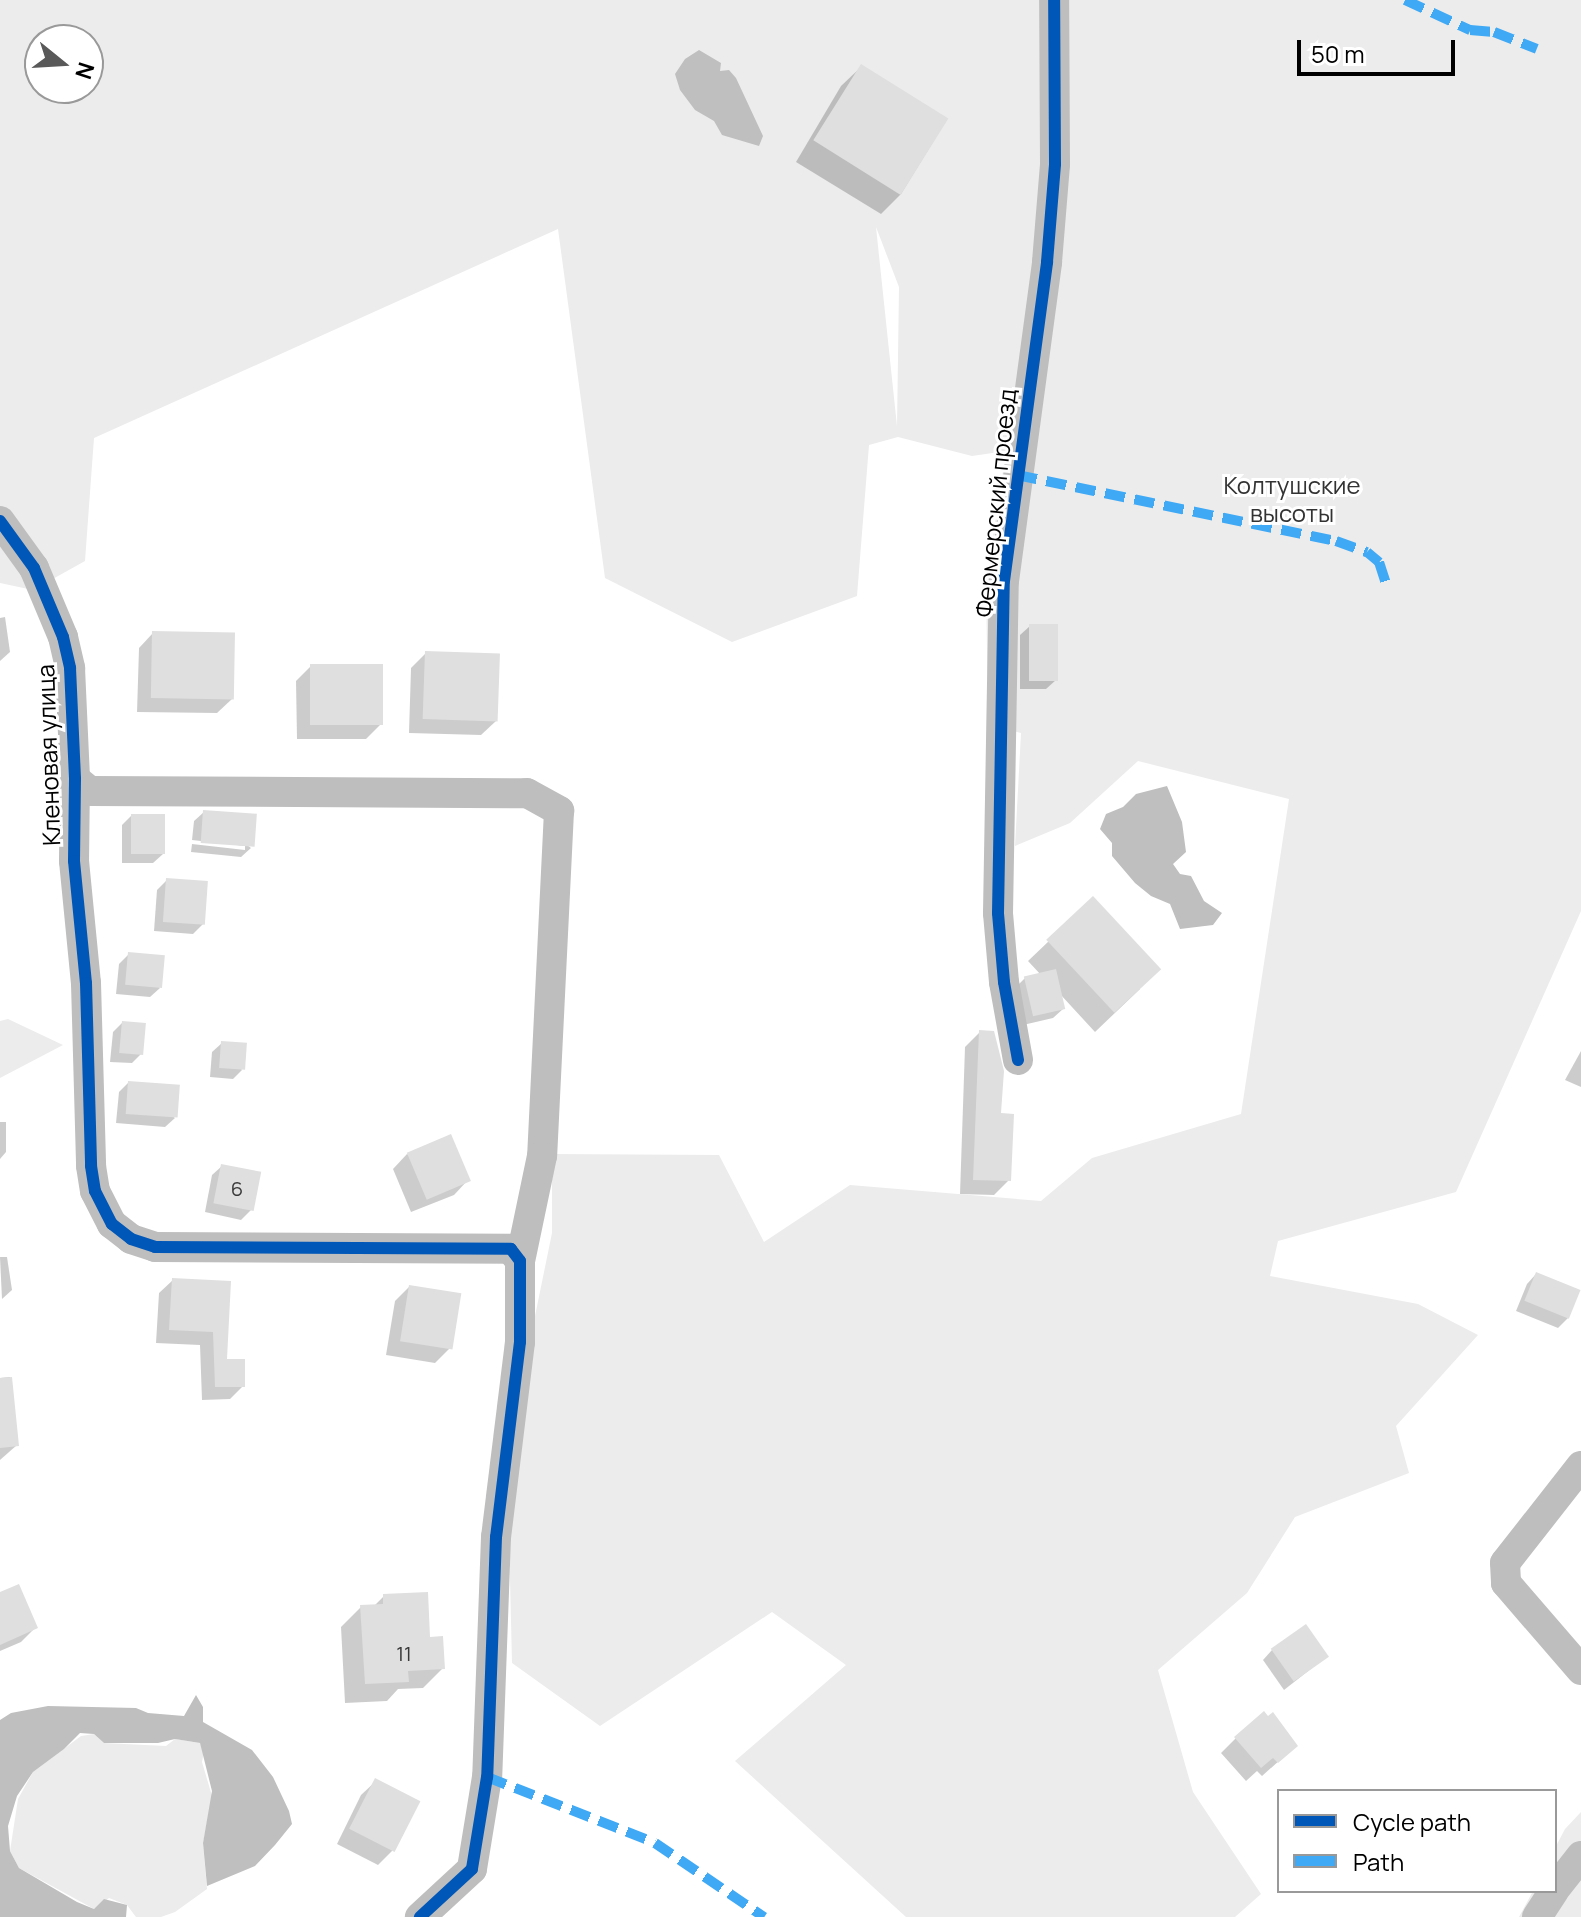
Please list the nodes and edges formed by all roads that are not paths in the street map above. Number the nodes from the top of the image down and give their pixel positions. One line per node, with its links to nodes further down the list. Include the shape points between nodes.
1 (1054, 0): 4 (street, Фермерский проезд, via 1054,178 1047,262 1004,581 998,913)
2 (0, 521): 3 (street, Кленовая улица, via 34,568 63,637 70,668)
3 (75, 779): 5 (street, Кленовая улица, via 74,861 86,983 91,1166 95,1191 112,1224 131,1239 155,1247 511,1249); 5 (street, via 90,791 527,793 559,811 542,1156)
4 (1018, 1060)
5 (520, 1261): 11 (street, via 520,1342 496,1537 487,1777 472,1869)
6 (1581, 1466): 7 (street, via 1505,1563 1506,1583)
7 (1581, 1670)
8 (1581, 1856): 9 (street)
9 (1557, 1886)
10 (1552, 1893): 12 (street)
11 (420, 1917)
12 (1537, 1917)

